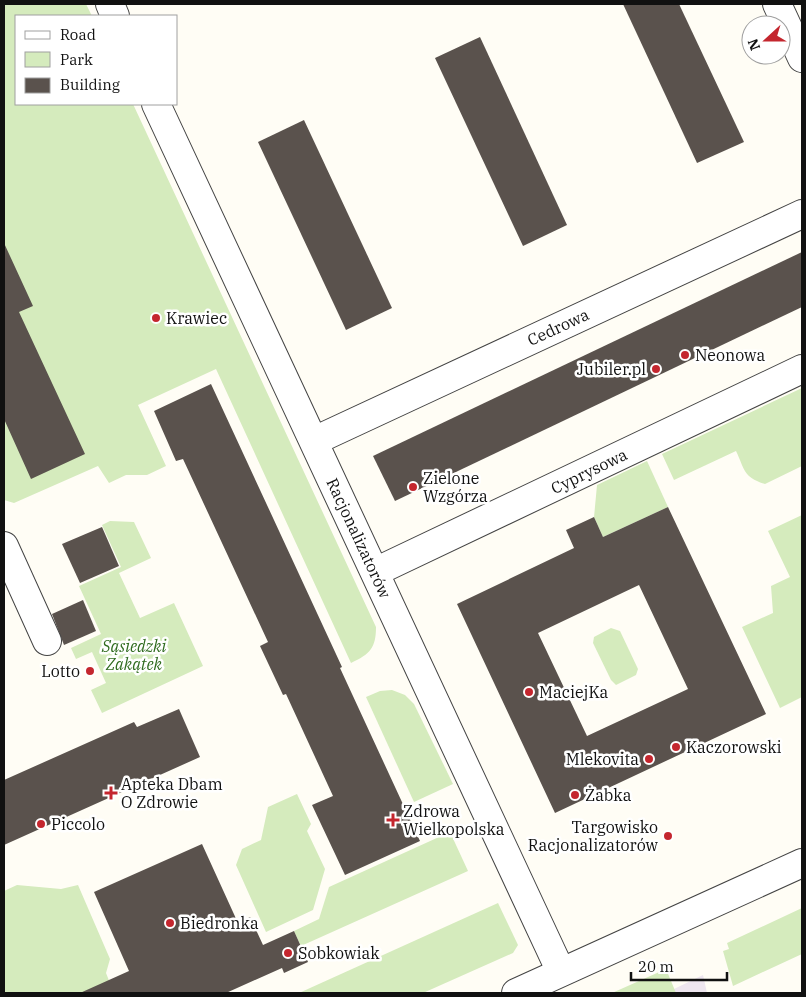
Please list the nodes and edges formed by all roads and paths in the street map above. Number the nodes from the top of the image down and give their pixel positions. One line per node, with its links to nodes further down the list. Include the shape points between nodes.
1 (777, 4): 2 (street)
2 (802, 58)
3 (156, 105): 6 (street, Racjonalizatorów)
4 (802, 214): 6 (street, Cedrowa)
5 (802, 369): 8 (street, Cyprysowa)
6 (314, 441): 8 (street, Racjonalizatorów)
7 (4, 546): 9 (street)
8 (375, 572): 11 (street, Racjonalizatorów)
9 (47, 641)
10 (802, 864): 11 (street)
11 (562, 972): 12 (street)
12 (516, 993)

